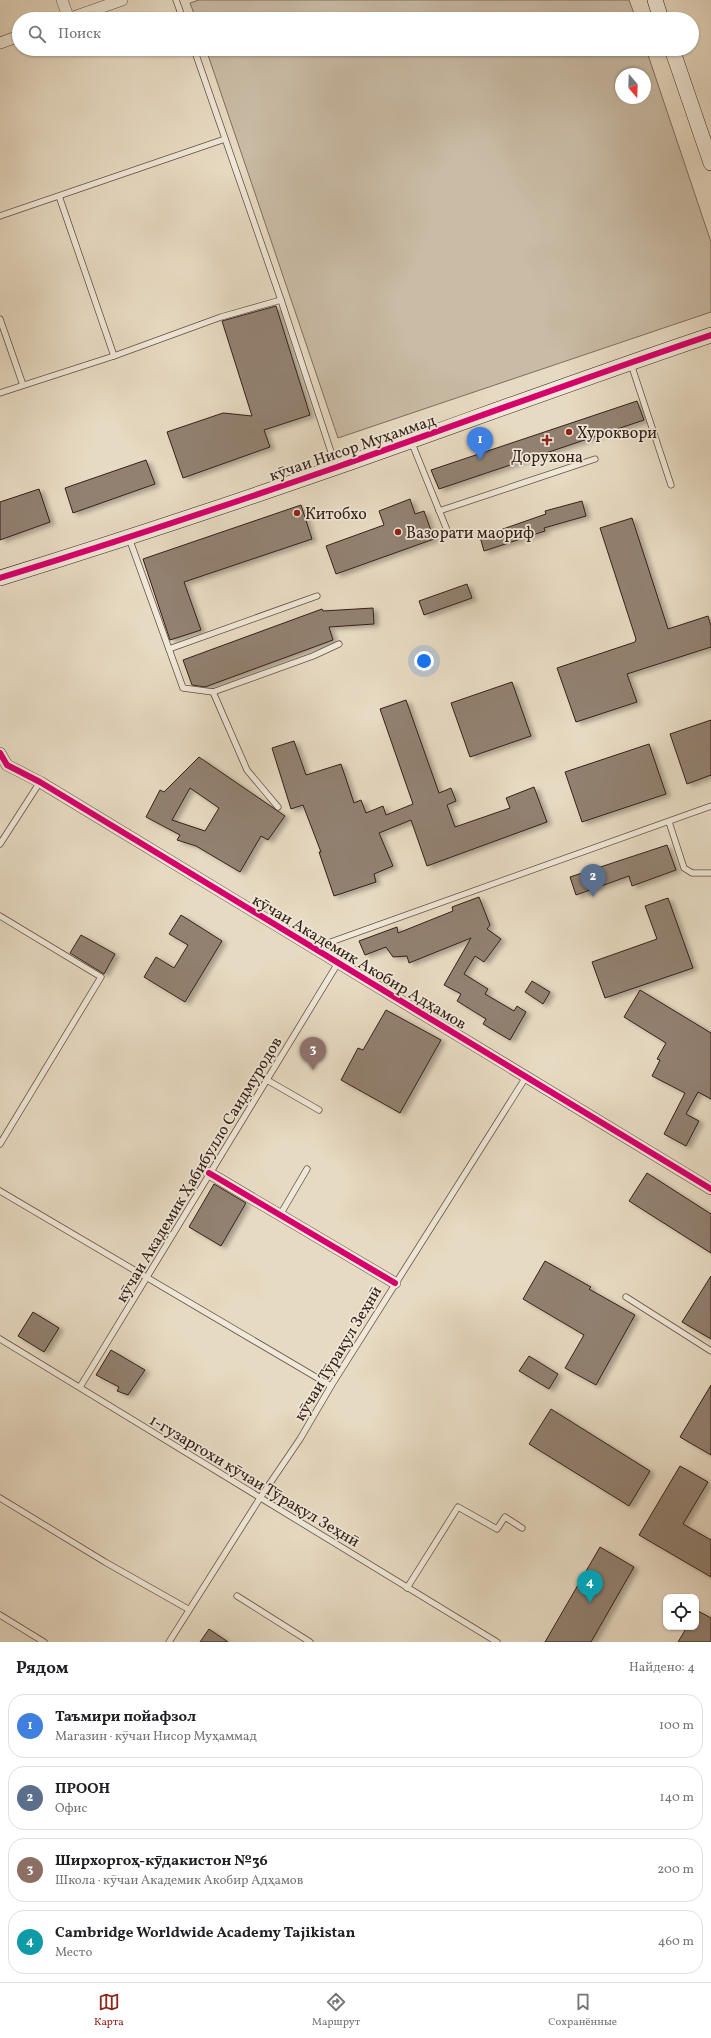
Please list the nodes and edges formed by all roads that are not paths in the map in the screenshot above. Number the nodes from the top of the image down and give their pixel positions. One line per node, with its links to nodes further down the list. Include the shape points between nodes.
1 (62, 0): 5 (street)
2 (122, 0): 6 (street)
3 (176, 0): 7 (lane)
4 (656, 0): 8 (street)
5 (66, 12)
6 (89, 12)
7 (180, 12)
8 (660, 12)
9 (12, 39): 10 (street)
10 (0, 43)
11 (196, 56): 13 (lane)
12 (674, 56): 14 (street)
13 (226, 139): 15 (lane); 17 (lane)
14 (711, 163)
15 (59, 196): 16 (lane); 20 (lane)
16 (0, 216)
17 (281, 300): 20 (lane, via 221,316); 26 (lane)
18 (0, 319): 22 (lane)
19 (711, 335): 21 (street, кӯчаи Нисор Муҳаммад)
20 (114, 356): 22 (lane)
21 (630, 362): 24 (street, кӯчаи Нисор Муҳаммад); 27 (lane)
22 (23, 385): 23 (lane)
23 (0, 393)
24 (411, 441): 26 (street, кӯчаи Нисор Муҳаммад); 28 (lane)
25 (595, 459): 28 (lane)
26 (336, 467): 30 (street, кӯчаи Нисор Муҳаммад)
27 (671, 485)
28 (439, 511): 29 (lane)
29 (447, 530)
30 (129, 538): 31 (street, кӯчаи Нисор Муҳаммад); 34 (lane)
31 (0, 578)
32 (317, 596): 34 (lane)
33 (339, 644): 35 (lane, via 313,656)
34 (169, 649): 35 (lane, via 183,688)
35 (212, 692): 39 (lane, via 247,770)
36 (0, 753): 37 (street, кӯчаи Академик Акобир Адҳамов, via 7,765)
37 (40, 782): 41 (lane); 44 (street, кӯчаи Академик Акобир Адҳамов)
38 (711, 806): 40 (lane)
39 (278, 807)
40 (669, 822): 42 (lane, via 684,868 692,873); 44 (lane)
41 (0, 844)
42 (711, 873)
43 (0, 916): 49 (lane, via 101,977)
44 (313, 948): 45 (street, кӯчаи Академик Акобир Адҳамов)
45 (338, 963): 46 (street, кӯчаи Академик Акобир Адҳамов); 47 (lane, кӯчаи Академик Ҳабибулло Саидмуродов)
46 (526, 1077): 52 (street, кӯчаи Академик Акобир Адҳамов); 56 (lane, кӯчаи Тӯрақул Зеҳнӣ)
47 (266, 1080): 48 (lane); 51 (lane, кӯчаи Академик Ҳабибулло Саидмуродов)
48 (319, 1110)
49 (0, 1144)
50 (307, 1169): 54 (lane)
51 (209, 1173): 54 (street); 55 (lane, кӯчаи Академик Ҳабибулло Саидмуродов)
52 (711, 1189)
53 (0, 1191): 55 (lane)
54 (280, 1215): 56 (street)
55 (148, 1277): 60 (lane); 61 (lane, кӯчаи Академик Ҳабибулло Саидмуродов)
56 (395, 1283): 60 (lane, кӯчаи Тӯрақул Зеҳнӣ)
57 (626, 1297): 59 (lane)
58 (0, 1339): 61 (lane, 1-гузаргохи кӯчаи Тӯрақул Зеҳнӣ)
59 (711, 1351)
60 (331, 1386): 63 (lane, кӯчаи Тӯрақул Зеҳнӣ, via 300,1439)
61 (80, 1387): 63 (lane, 1-гузаргохи кӯчаи Тӯрақул Зеҳнӣ)
62 (0, 1498): 67 (lane)
63 (260, 1498): 65 (lane, 1-гузаргохи кӯчаи Тӯрақул Зеҳнӣ); 67 (lane, кӯчаи Тӯрақул Зеҳнӣ)
64 (522, 1528): 65 (lane, via 505,1518 497,1529 458,1507)
65 (407, 1588): 72 (lane, 1-гузаргохи кӯчаи Тӯрақул Зеҳнӣ)
66 (238, 1596): 71 (lane)
67 (188, 1610): 70 (lane, кӯчаи Тӯрақул Зеҳнӣ)
68 (0, 1615): 69 (lane)
69 (44, 1642)
70 (169, 1642)
71 (310, 1642)
72 (497, 1642)

